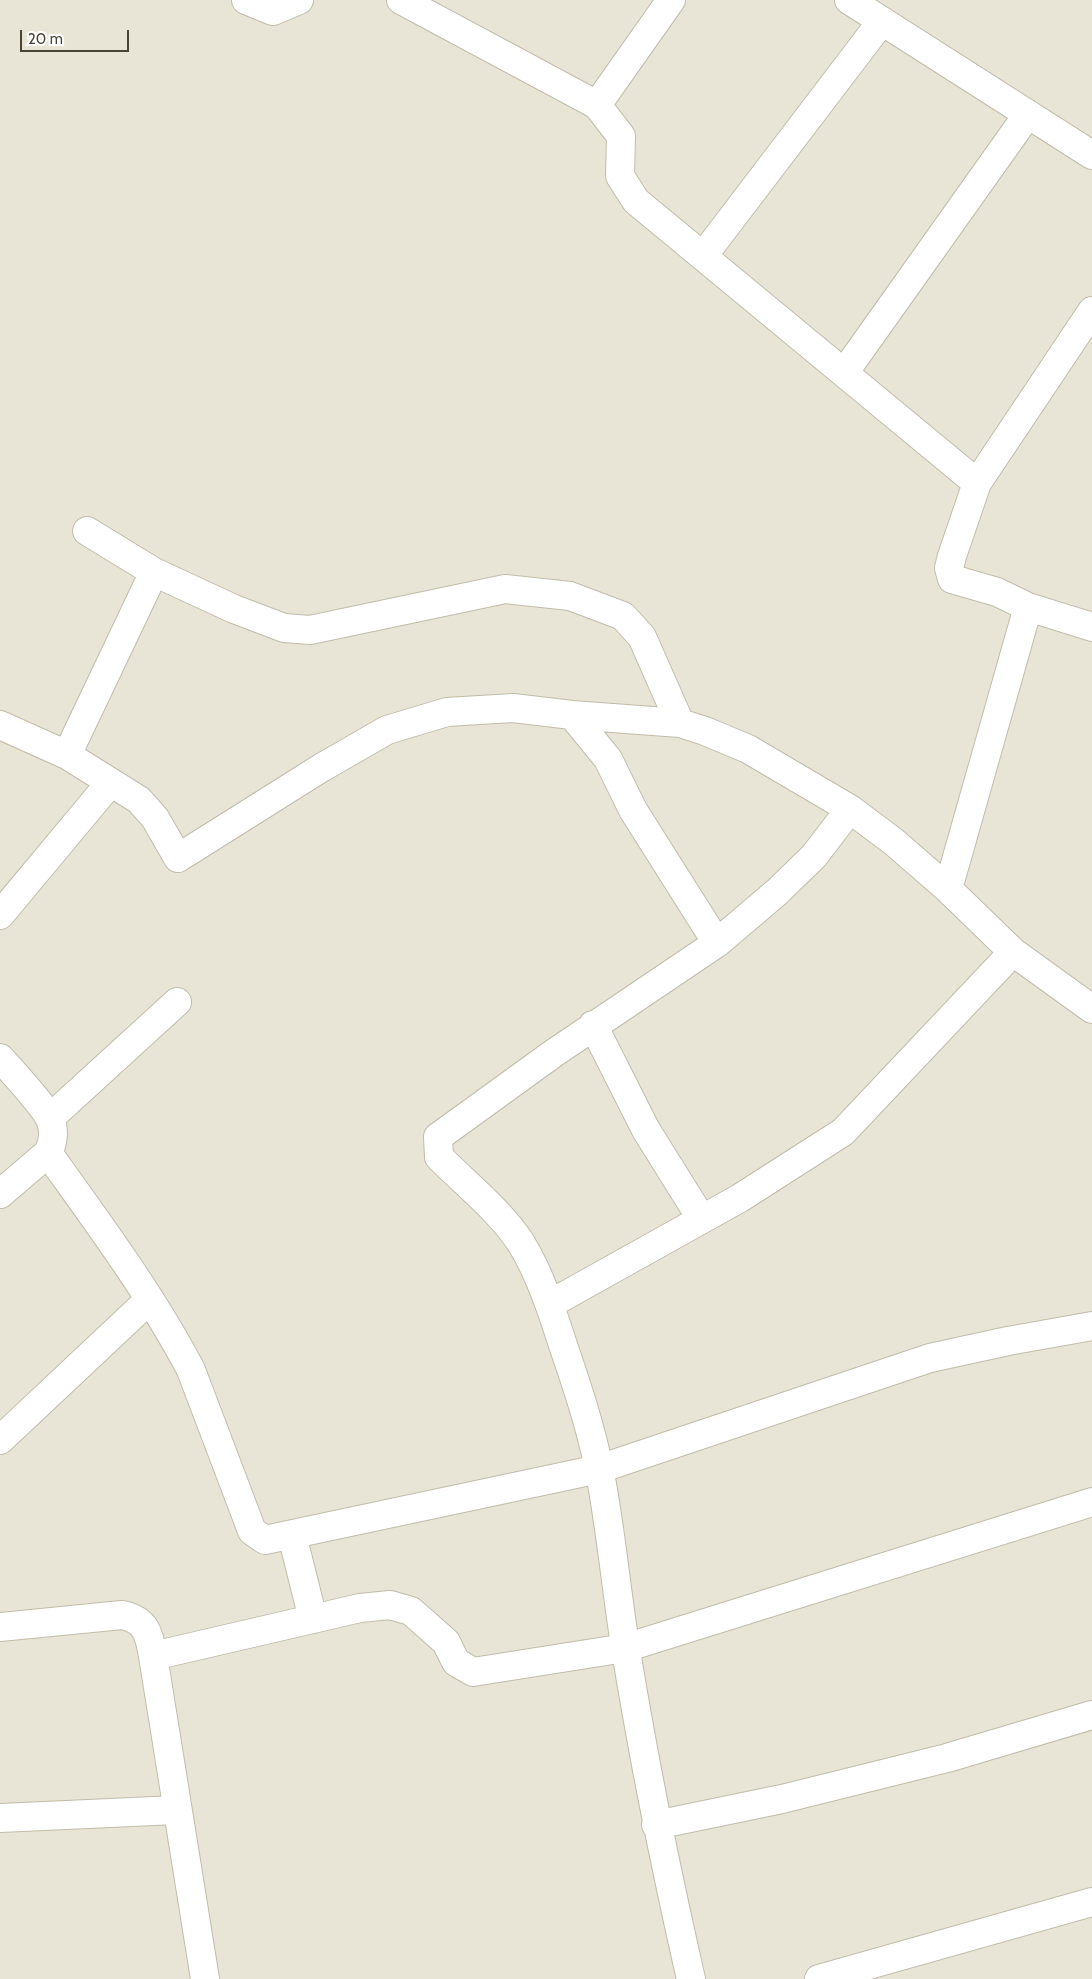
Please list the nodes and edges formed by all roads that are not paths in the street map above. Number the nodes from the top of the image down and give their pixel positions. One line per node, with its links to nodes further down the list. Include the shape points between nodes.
1 (246, 0): 2 (street, via 273,11)
2 (299, 0)
3 (401, 0): 7 (street)
4 (671, 0): 7 (street)
5 (849, 0): 6 (street)
6 (882, 21): 8 (street); 10 (street)
7 (597, 105): 10 (street, via 621,136 620,176 636,201)
8 (1028, 114): 9 (street); 12 (street)
9 (1092, 155)
10 (703, 256): 12 (street)
11 (1092, 311): 13 (street)
12 (844, 372): 13 (street)
13 (977, 483): 16 (street, via 952,556 952,578 997,592)
14 (87, 532): 15 (street)
15 (154, 572): 19 (street, via 284,628 310,630 505,589 570,596 624,616 642,636); 21 (street)
16 (1028, 607): 17 (street); 24 (street)
17 (1092, 626)
18 (572, 715): 19 (street); 22 (street, via 490,708 447,712 387,730 178,858 155,818 139,800); 26 (street, via 608,759 633,810)
19 (680, 723): 23 (street, via 748,749)
20 (0, 725): 21 (street)
21 (67, 755): 22 (street)
22 (110, 782): 25 (street)
23 (850, 809): 24 (street); 26 (street, via 814,856)
24 (948, 889): 27 (street)
25 (0, 915)
26 (717, 943): 30 (street)
27 (1013, 952): 29 (street); 35 (street, via 843,1132 740,1198)
28 (177, 1002): 32 (street)
29 (1092, 1009)
30 (593, 1025): 35 (street, via 646,1130); 37 (street, via 438,1137 439,1157 500,1217 521,1243)
31 (0, 1058): 32 (street)
32 (50, 1118): 33 (street, via 52,1144)
33 (48, 1153): 34 (street); 36 (street)
34 (0, 1194)
35 (701, 1218): 37 (street)
36 (149, 1300): 39 (street); 42 (street, via 191,1370 252,1531 264,1540)
37 (550, 1304): 40 (street, via 581,1397)
38 (1092, 1326): 40 (street, via 1008,1340 930,1358)
39 (0, 1440)
40 (599, 1469): 42 (street); 45 (street, via 616,1567)
41 (1092, 1502): 45 (street)
42 (292, 1534): 43 (street)
43 (313, 1619): 45 (street, via 390,1605 411,1611 446,1642 456,1662 473,1672); 46 (street)
44 (0, 1627): 46 (street, via 122,1615 135,1618 143,1625)
45 (625, 1648): 50 (street)
46 (154, 1656): 48 (street)
47 (1092, 1715): 50 (street, via 938,1760 782,1799)
48 (176, 1810): 49 (street); 52 (street, via 192,1885)
49 (0, 1818)
50 (656, 1825): 53 (street)
51 (1092, 1902): 54 (street)
52 (205, 1979)
53 (691, 1979)
54 (819, 1979)

